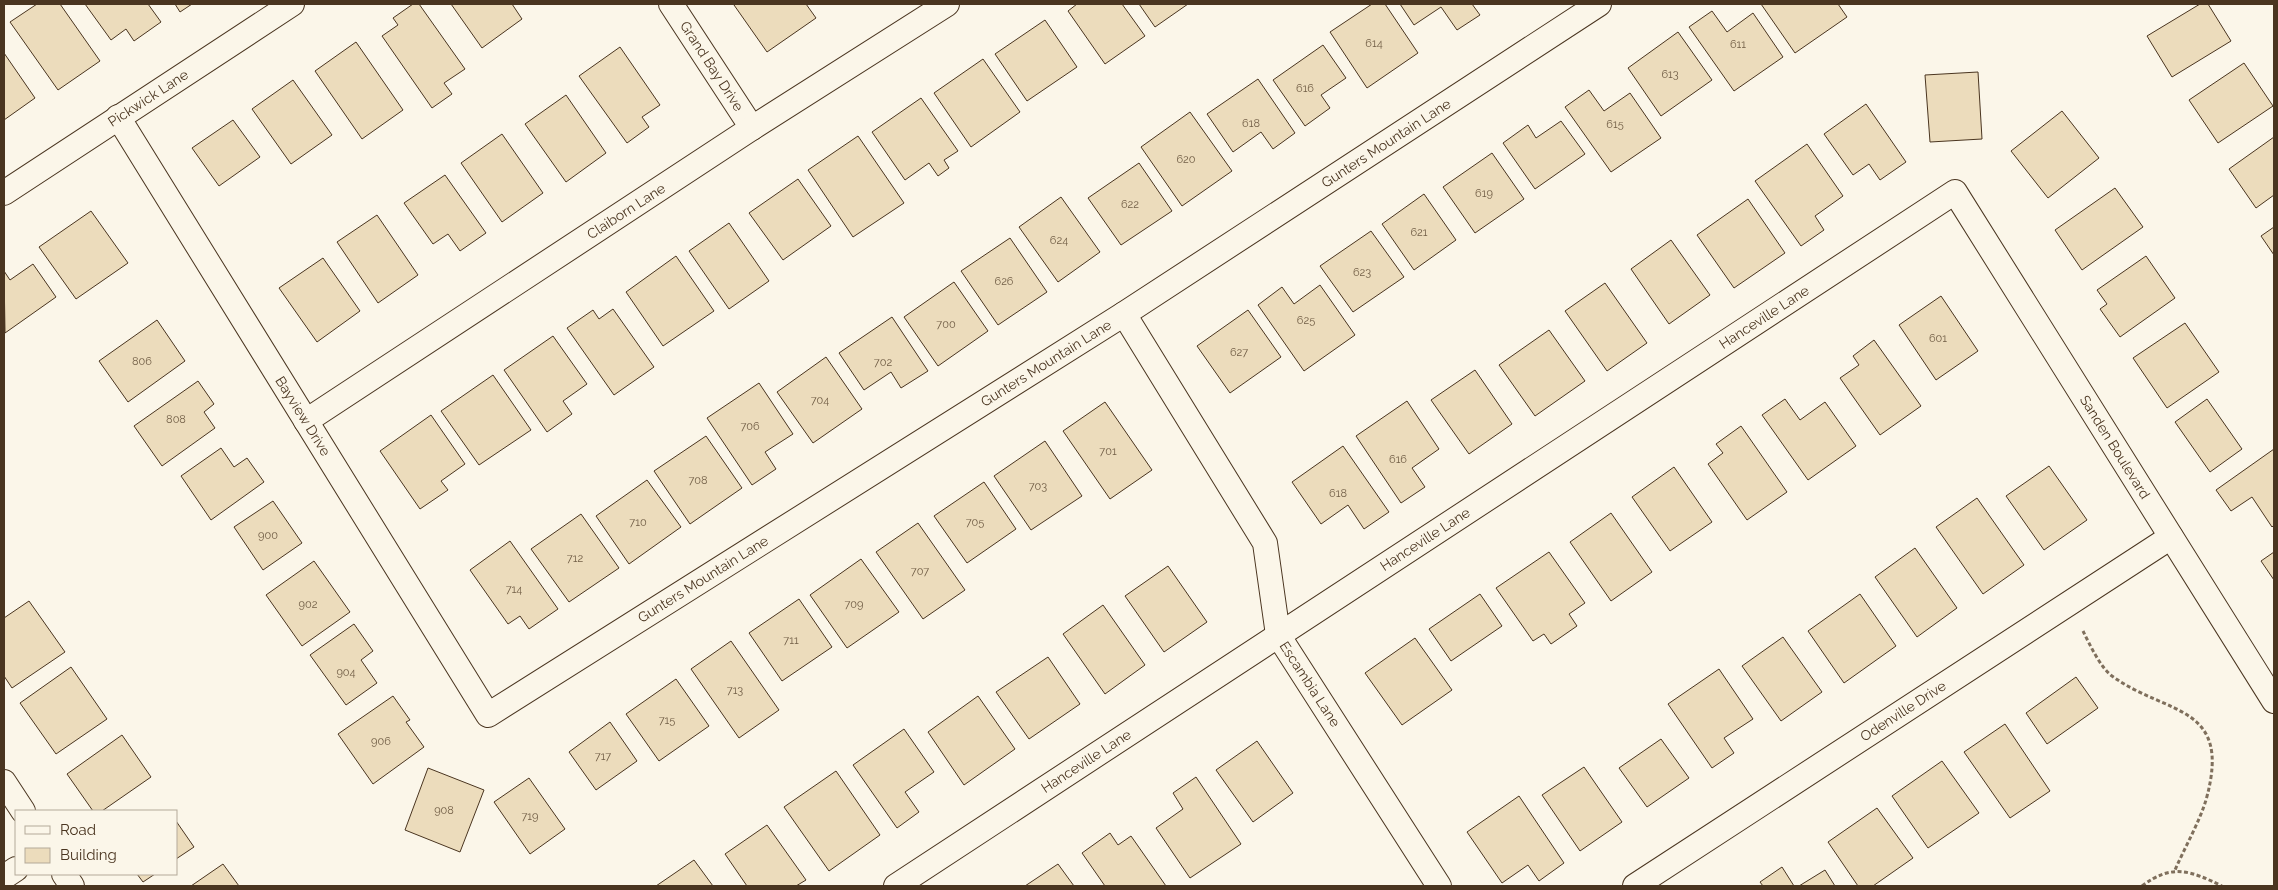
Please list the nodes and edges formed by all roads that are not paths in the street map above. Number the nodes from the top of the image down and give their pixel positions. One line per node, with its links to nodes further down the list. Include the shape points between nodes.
1 (292, 4): 5 (street, Pickwick Lane)
2 (671, 4): 6 (street, Grand Bay Drive)
3 (947, 4): 6 (street, Claiborn Lane)
4 (1599, 4): 9 (street, Gunters Mountain Lane)
5 (118, 117): 8 (street, Pickwick Lane); 10 (street, Bayview Drive)
6 (752, 128): 10 (street, Claiborn Lane)
7 (1955, 192): 11 (street, Sanden Boulevard); 12 (street, Hanceville Lane)
8 (4, 193)
9 (1124, 314): 12 (street, Escambia Lane, via 1265,543); 14 (street, Gunters Mountain Lane)
10 (306, 421): 14 (street, Bayview Drive)
11 (2171, 537): 13 (street, Sanden Boulevard); 23 (street, Odenville Drive)
12 (1278, 636): 21 (street, Hanceville Lane); 22 (street, Escambia Lane)
13 (2274, 701)
14 (488, 715)
15 (6, 789): 16 (street)
16 (22, 810)
17 (15, 869): 19 (street)
18 (65, 875): 20 (street)
19 (4, 877)
20 (72, 886)
21 (896, 886)
22 (1439, 886)
23 (1635, 886)

